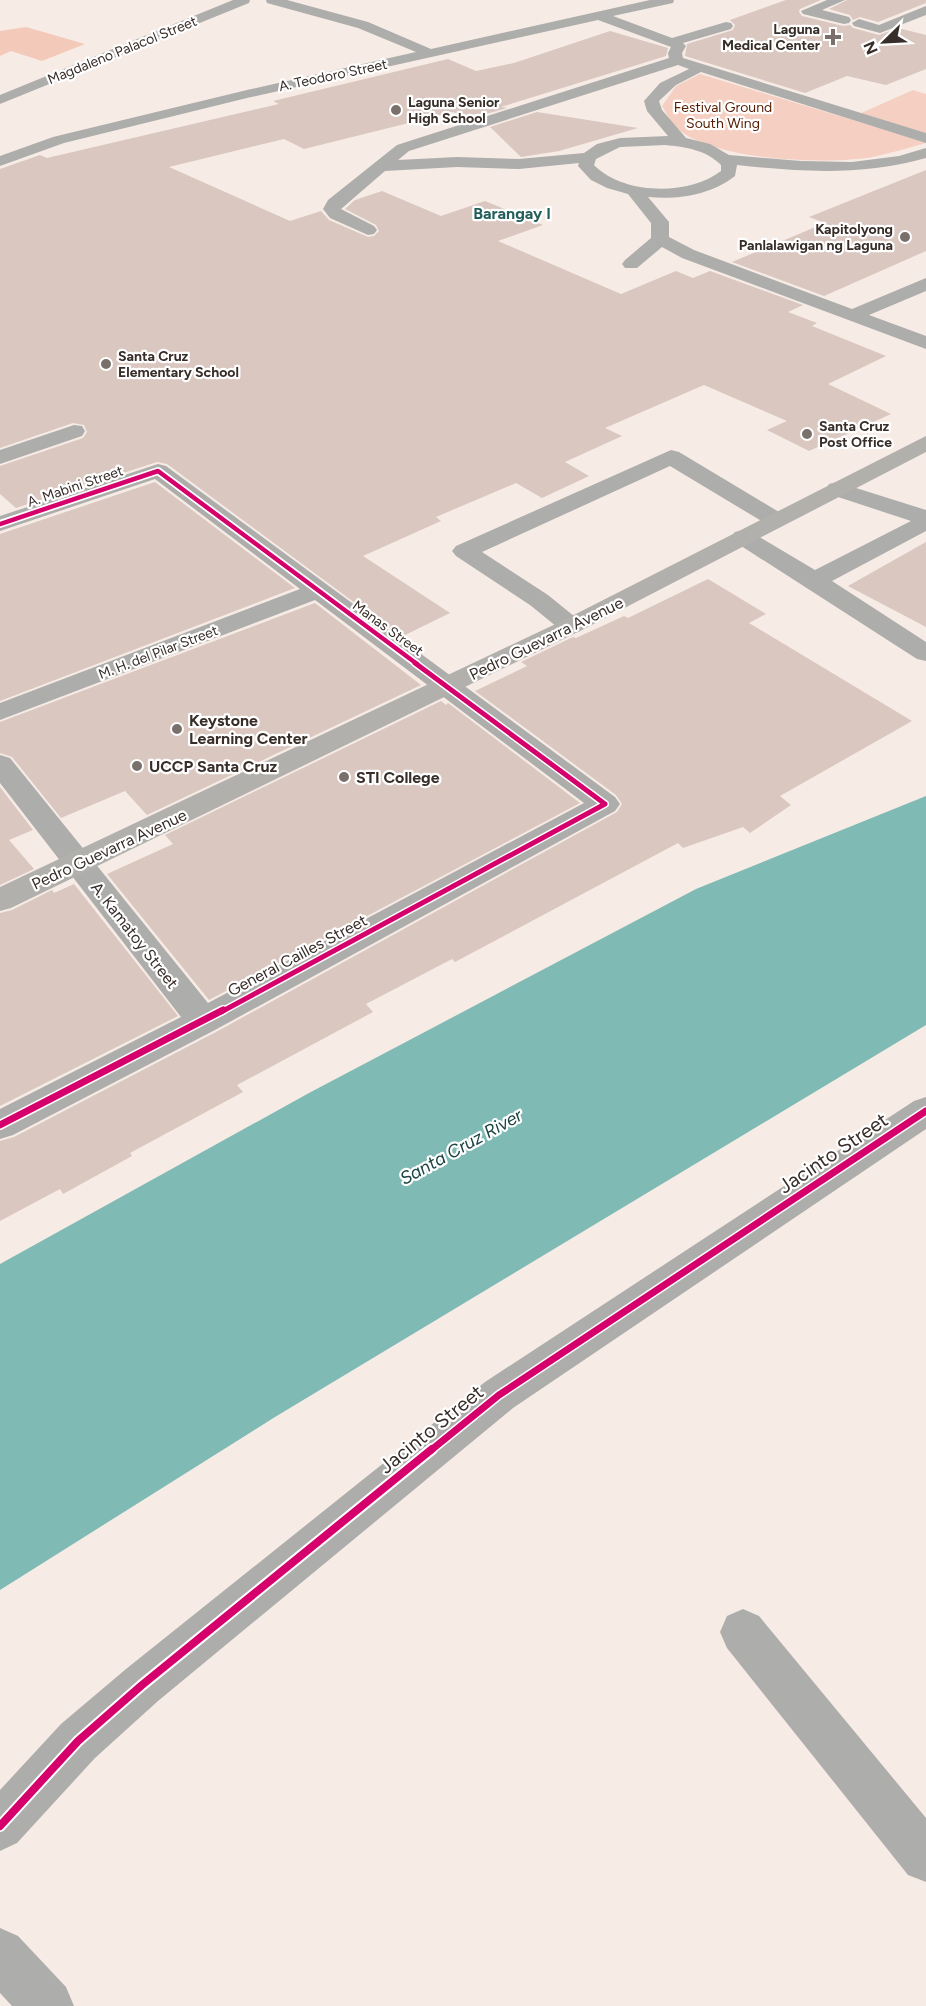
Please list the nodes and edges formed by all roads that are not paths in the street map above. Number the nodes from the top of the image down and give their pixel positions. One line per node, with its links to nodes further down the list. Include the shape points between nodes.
1 (244, 0): 16 (street, Magdaleno Palacol Street)
2 (272, 0): 13 (street, via 363,24)
3 (668, 0): 6 (street, A. Teodoro Street)
4 (839, 0): 7 (street, via 808,11)
5 (926, 10): 9 (street)
6 (600, 16): 12 (street); 13 (street, A. Teodoro Street)
7 (844, 20)
8 (859, 23): 9 (street, via 880,29)
9 (893, 24): 11 (street)
10 (726, 26): 12 (street)
11 (915, 29)
12 (671, 42): 14 (street, via 679,46)
13 (432, 54): 24 (street, A. Teodoro Street, via 58,140)
14 (676, 60): 15 (street); 26 (street, via 403,148)
15 (701, 68): 17 (street, via 658,90 651,101); 18 (street)
16 (0, 100)
17 (655, 111): 19 (street); 20 (street, via 650,125)
18 (926, 138)
19 (681, 142): 20 (street); 23 (street)
20 (620, 143): 22 (street, via 600,148)
21 (926, 153): 27 (street, via 884,165)
22 (588, 157): 25 (street); 28 (street, via 586,166)
23 (725, 159): 27 (street); 29 (street, via 730,168)
24 (0, 161)
25 (519, 164): 26 (street); 28 (street)
26 (381, 166): 32 (street, via 332,209)
27 (806, 167): 29 (street)
28 (593, 176): 30 (street)
29 (725, 178): 31 (street)
30 (634, 190): 31 (street); 33 (street)
31 (688, 191): 33 (street)
32 (368, 230)
33 (660, 230): 34 (street); 36 (street, via 687,254)
34 (631, 264)
35 (926, 284): 36 (street)
36 (854, 315): 38 (street)
37 (916, 322): 38 (street)
38 (895, 332): 39 (street)
39 (926, 343)
40 (74, 431): 42 (street)
41 (926, 443): 44 (main road, Pedro Guevarra Avenue)
42 (0, 457)
43 (158, 471): 47 (street, A. Mabini Street); 50 (street, Manas Street)
44 (837, 489): 45 (main road, Pedro Guevarra Avenue); 46 (street)
45 (776, 520): 48 (main road, Pedro Guevarra Avenue); 51 (street, via 671,457 464,551)
46 (926, 520): 49 (street)
47 (0, 524)
48 (743, 537): 49 (street); 51 (main road, Pedro Guevarra Avenue)
49 (814, 580): 52 (street)
50 (317, 591): 53 (street, Manas Street); 54 (street, M. H. del Pilar Street)
51 (571, 626): 53 (main road, Pedro Guevarra Avenue)
52 (926, 653)
53 (448, 686): 56 (street, Manas Street); 57 (main road, Pedro Guevarra Avenue)
54 (0, 712)
55 (0, 764): 57 (street, A. Kamatoy Street)
56 (605, 804): 59 (street, General Cailles Street)
57 (79, 864): 58 (main road, Pedro Guevarra Avenue); 59 (street, A. Kamatoy Street)
58 (0, 900)
59 (203, 1021): 61 (street, General Cailles Street)
60 (926, 1111): 63 (street, Jacinto Street, via 498,1395 142,1685 78,1741)
61 (0, 1125)
62 (743, 1632): 64 (street)
63 (0, 1826)
64 (926, 1857)
65 (0, 1954): 66 (street)
66 (47, 2006)

